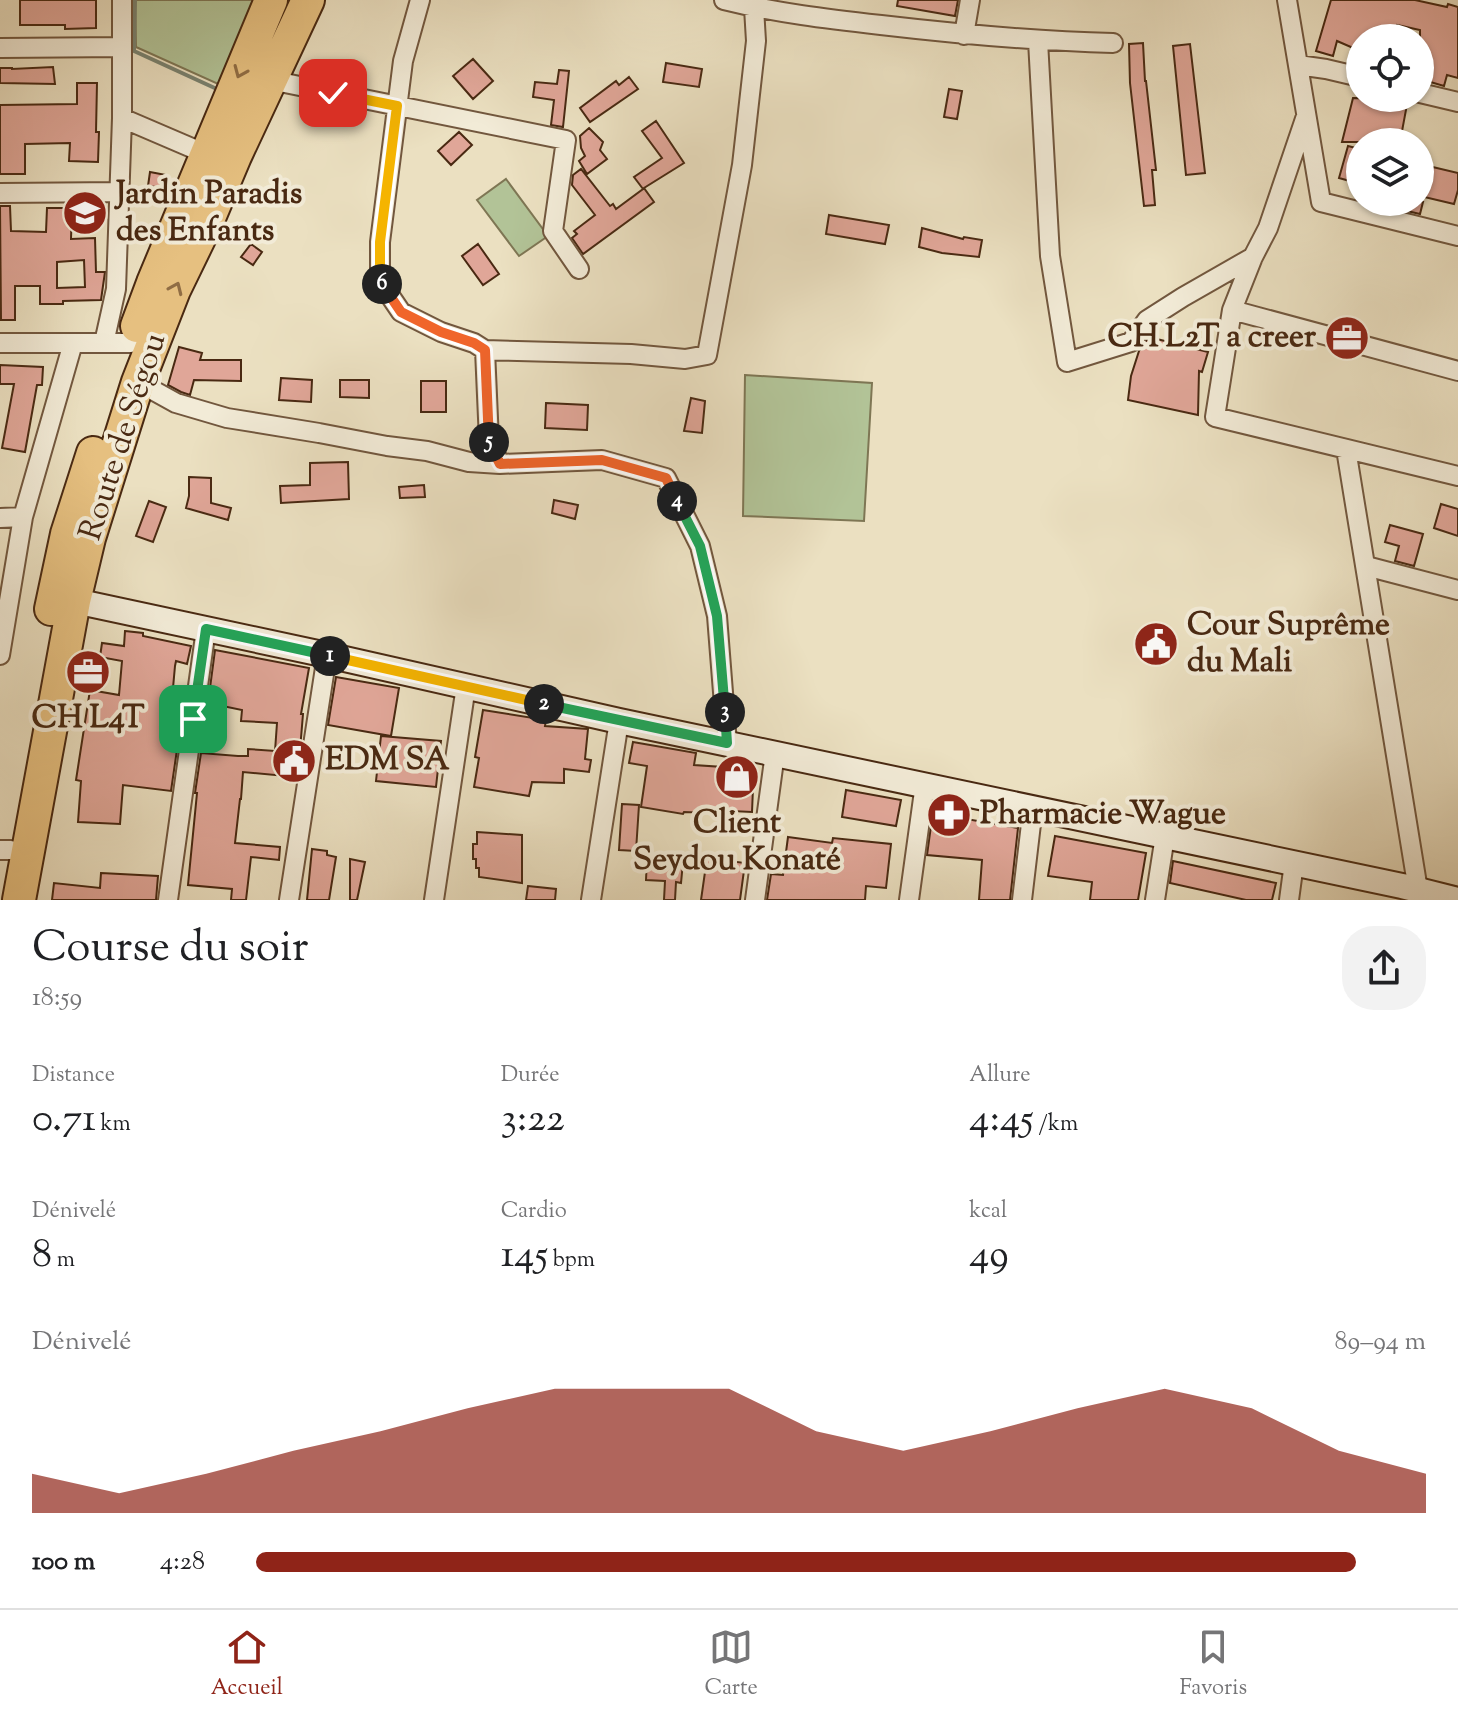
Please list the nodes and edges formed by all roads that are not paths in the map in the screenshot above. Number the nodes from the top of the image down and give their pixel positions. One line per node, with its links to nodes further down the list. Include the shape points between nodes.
1 (122, 0): 14 (street)
2 (271, 0): 24 (highway, Route de Ségou, one-way to 24)
3 (308, 0): 18 (highway, Route de Ségou)
4 (420, 0): 21 (street)
5 (724, 0): 9 (street)
6 (839, 0): 10 (street)
7 (970, 0): 11 (street)
8 (1287, 0): 16 (street)
9 (754, 8): 10 (street); 34 (street, via 756,41 742,165 707,355 685,359)
10 (836, 20): 11 (street)
11 (964, 35): 12 (street)
12 (1038, 41): 13 (street); 28 (street, via 1050,256 1067,362 1131,342 1147,320)
13 (1113, 43)
14 (122, 47): 15 (street); 23 (street)
15 (0, 48)
16 (1298, 65): 17 (street); 22 (street)
17 (1346, 74)
18 (270, 80): 21 (street); 36 (highway, Route de Ségou, one-way to 18)
19 (1434, 96): 20 (street)
20 (1458, 102)
21 (397, 106): 29 (street, via 566,140 553,231); 34 (street, via 380,281 401,312)
22 (1306, 116): 27 (street, via 1321,202); 28 (street)
23 (122, 118): 24 (street); 25 (street)
24 (206, 154): 33 (highway, Route de Ségou, via 153,283)
25 (120, 192): 26 (street); 33 (street)
26 (0, 193)
27 (1458, 236)
28 (1253, 257): 30 (street)
29 (579, 269)
30 (1232, 310): 35 (street); 37 (street, via 1215,417)
31 (0, 343): 32 (street)
32 (73, 343): 33 (street); 40 (street)
33 (117, 343): 44 (highway, Route de Ségou, via 116,381 67,534)
34 (485, 350): 38 (street, via 489,441)
35 (1458, 371)
36 (138, 382): 38 (street, via 176,403 227,418); 44 (highway, Route de Ségou)
37 (1346, 449): 39 (street); 42 (street)
38 (500, 464): 50 (street, via 602,460 666,478 700,546 717,616)
39 (1458, 476)
40 (23, 517): 41 (street); 46 (street)
41 (0, 518)
42 (1366, 566): 43 (street); 57 (street)
43 (1458, 590)
44 (64, 599): 45 (street); 55 (highway, Route de Ségou); 59 (highway, Route de Ségou)
45 (206, 629): 47 (street); 60 (street)
46 (0, 655)
47 (327, 655): 48 (street); 61 (street)
48 (466, 686): 49 (street); 62 (street)
49 (619, 721): 50 (street); 63 (street)
50 (727, 743): 51 (street)
51 (775, 753): 52 (street); 64 (street)
52 (925, 784): 53 (street); 65 (street)
53 (1033, 807): 54 (street); 66 (street)
54 (1165, 836): 56 (street); 67 (street)
55 (6, 850): 58 (highway, Route de Ségou)
56 (1294, 863): 57 (street); 68 (street)
57 (1428, 895): 69 (street)
58 (1, 900)
59 (19, 900)
60 (168, 900)
61 (289, 900)
62 (434, 900)
63 (591, 900)
64 (755, 900)
65 (909, 900)
66 (1022, 900)
67 (1155, 900)
68 (1289, 900)
69 (1458, 900)

